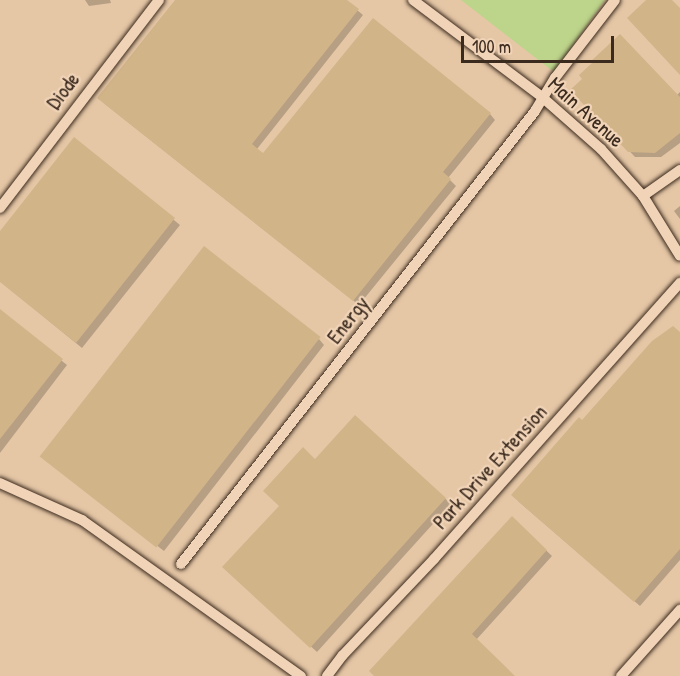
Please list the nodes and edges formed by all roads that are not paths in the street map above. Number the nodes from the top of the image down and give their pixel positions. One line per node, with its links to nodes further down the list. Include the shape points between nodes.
1 (159, 0): 7 (street, Diode)
2 (413, 0): 4 (street, Main Avenue)
3 (615, 0): 4 (street, Energy)
4 (542, 97): 6 (street, Main Avenue, via 601,148); 11 (street, Energy)
5 (680, 170): 6 (street)
6 (643, 196): 8 (street, Main Avenue)
7 (0, 208)
8 (680, 256)
9 (680, 283): 14 (street, Park Drive Extension)
10 (0, 483): 13 (street, via 82,520)
11 (181, 564)
12 (680, 610): 15 (street)
13 (301, 676)
14 (327, 676)
15 (621, 676)

